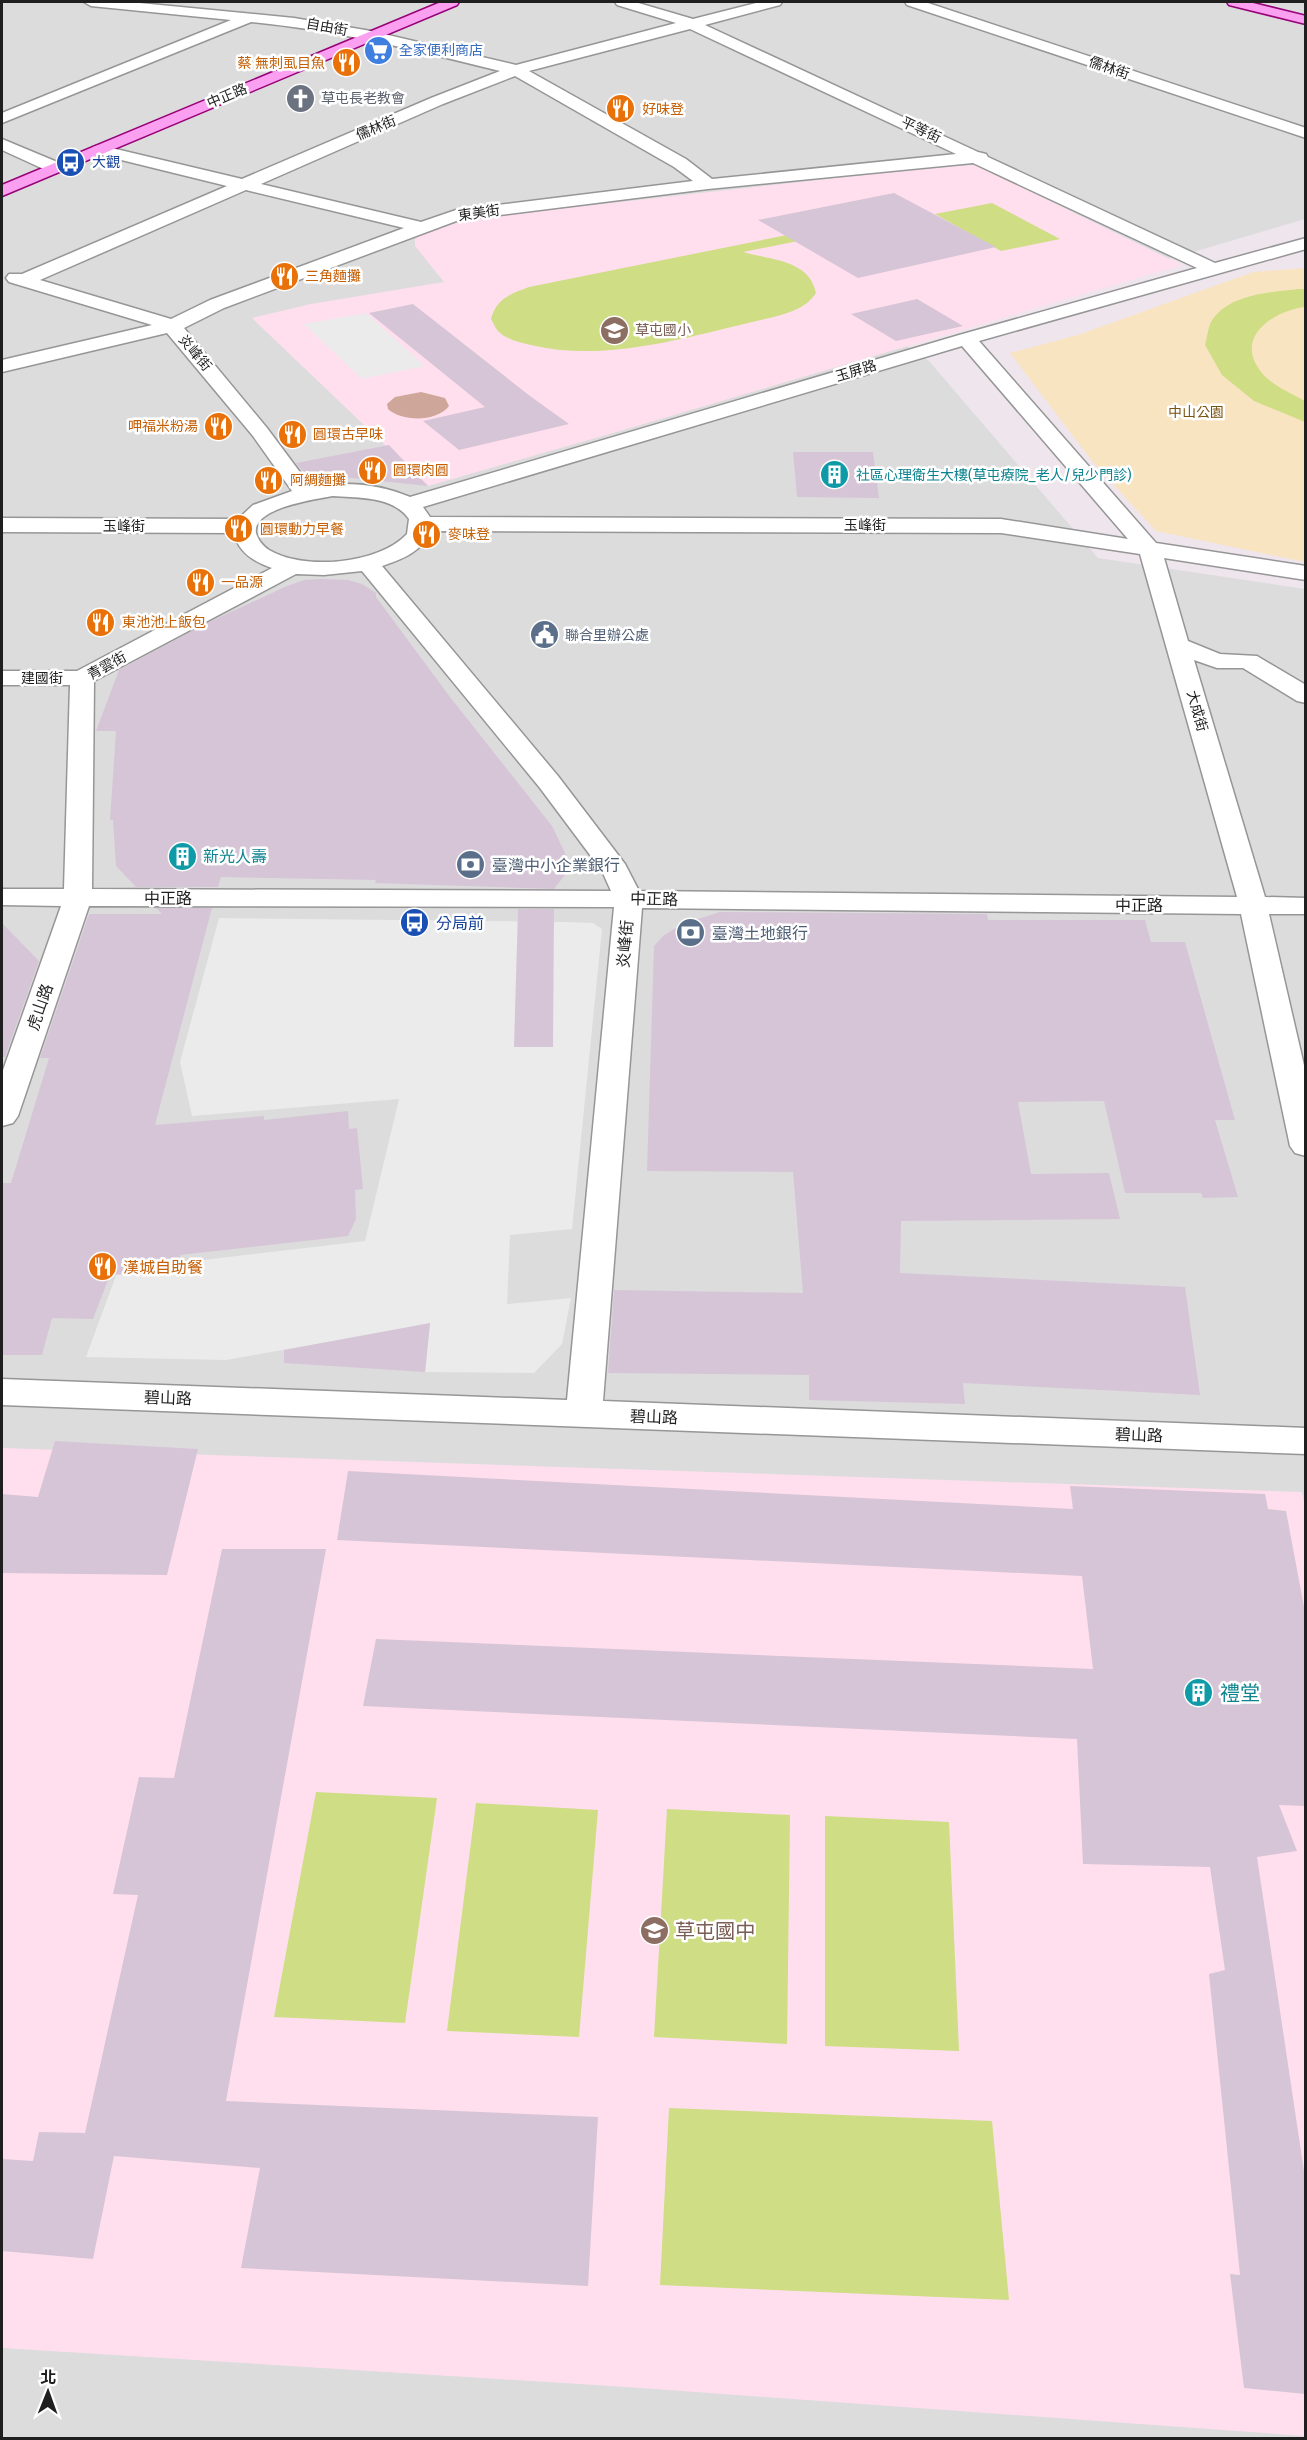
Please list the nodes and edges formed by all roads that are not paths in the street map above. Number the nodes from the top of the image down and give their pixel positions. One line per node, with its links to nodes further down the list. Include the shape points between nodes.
1 (91, 2): 10 (street, 自由街)
2 (452, 2): 13 (main road, 中正路)
3 (622, 2): 12 (street, 平等街)
4 (775, 2): 12 (street, 儒林街)
5 (912, 2): 16 (street, 儒林街)
6 (1234, 2): 11 (main road)
7 (1264, 2): 9 (main road)
8 (267, 7): 10 (street)
9 (1305, 12)
10 (250, 17): 13 (street, 自由街); 15 (street)
11 (1305, 20)
12 (690, 23): 14 (street, 儒林街); 19 (street, 平等街)
13 (371, 35): 14 (street, 自由街); 18 (main road, 中正路)
14 (516, 70): 21 (street, 儒林街); 22 (street, 自由街, via 680,163)
15 (2, 118)
16 (1305, 134)
17 (2, 144): 20 (street)
18 (99, 150): 20 (main road, 中正路); 21 (street)
19 (980, 157): 22 (street, 東美街); 26 (street, 平等街)
20 (56, 168): 23 (main road, 中正路)
21 (246, 184): 24 (street); 28 (street, 儒林街)
22 (708, 184): 24 (street, 東美街, via 456,215)
23 (2, 191)
24 (421, 227): 29 (street, 東美街, via 217,304)
25 (1305, 243): 26 (street, 玉屏路)
26 (1215, 270): 30 (street, 玉屏路)
27 (2, 276): 28 (street, 炎峰街)
28 (24, 280): 29 (street, 炎峰街)
29 (172, 326): 31 (street, 東美街); 32 (street, 炎峰街)
30 (966, 339): 33 (street, 玉屏路); 37 (street, 大成街)
31 (2, 366)
32 (305, 493): 33 (street, via 362,491); 36 (street, via 266,507)
33 (407, 505): 34 (street)
34 (422, 524): 37 (street, 玉峰街, via 1001,526); 38 (street, via 408,547)
35 (2, 525): 36 (street, 玉峰街)
36 (246, 526): 39 (street, via 245,539 253,550)
37 (1150, 550): 40 (street, 玉峰街); 41 (street, 大成街)
38 (368, 564): 39 (street, via 343,568); 47 (street, 炎峰街, via 549,782 615,870)
39 (293, 566): 43 (street, 青雲街)
40 (1305, 573)
41 (1178, 645): 44 (street, via 1217,661 1248,662); 48 (street, 大成街)
42 (2, 678): 43 (street, 建國街)
43 (82, 678): 46 (street, 青雲街)
44 (1305, 696)
45 (2, 897): 46 (street, 中正路)
46 (78, 898): 47 (street, 中正路); 50 (street, 虎山路)
47 (629, 899): 48 (street, 中正路); 53 (street, 炎峰街)
48 (1254, 905): 49 (street, 中正路); 51 (street, 大成街)
49 (1305, 906)
50 (2, 1116)
51 (1305, 1146)
52 (2, 1392): 53 (street, 碧山路)
53 (584, 1414): 54 (street, 碧山路)
54 (1305, 1441)

